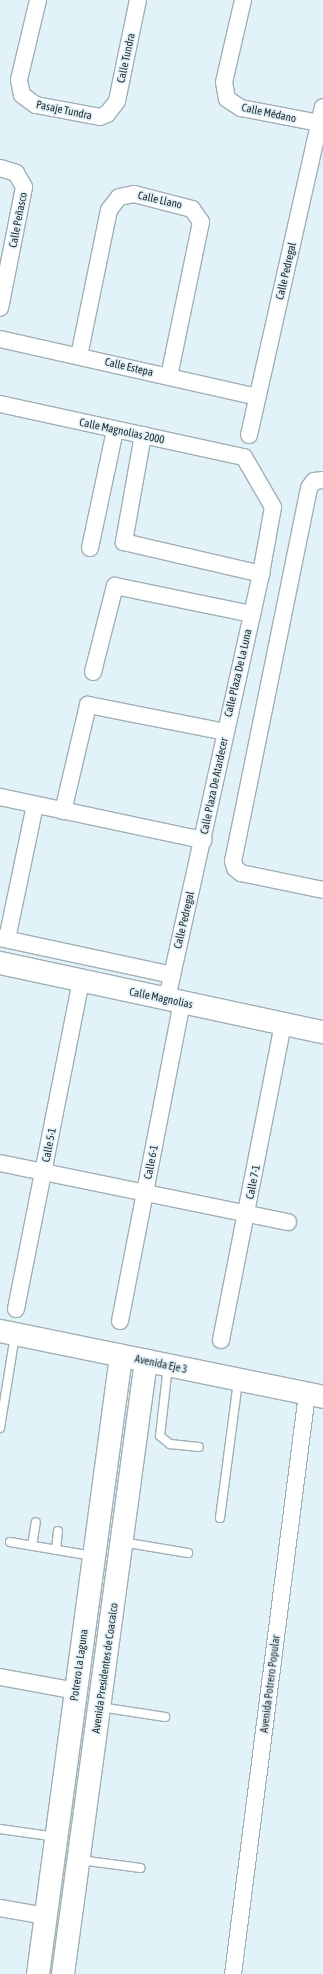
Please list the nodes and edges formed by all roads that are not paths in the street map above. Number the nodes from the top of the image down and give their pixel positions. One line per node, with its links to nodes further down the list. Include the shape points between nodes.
1 (38, 0): 5 (street, Pasaje Tundra, via 19,80 22,96 28,102 91,117)
2 (138, 0): 5 (street, Calle Tundra, via 116,101)
3 (243, 0): 6 (street, Calle Médano, via 224,82 227,99 241,108)
4 (323, 107): 6 (street, Calle Pedregal)
5 (107, 114)
6 (319, 123): 12 (street, Calle Pedregal)
7 (0, 168): 8 (street, Calle Peñasco, via 16,173 24,187)
8 (0, 308)
9 (0, 339): 10 (street, Calle Estepa)
10 (79, 356): 11 (street, Calle Estepa); 11 (street, Calle Llano, via 109,210 119,197 126,194 142,196 192,209 201,222)
11 (169, 376): 12 (street, Calle Estepa)
12 (257, 397): 16 (street, Calle Pedregal)
13 (0, 404): 14 (street, Calle Magnolias 2000)
14 (114, 430): 15 (street, Calle Magnolias 2000); 18 (street)
15 (143, 435): 19 (street, Calle Magnolias 2000, via 244,457 273,507); 19 (street, via 124,542)
16 (249, 435)
17 (323, 480): 27 (street, via 314,481 309,488 233,861 235,868 241,873)
18 (90, 548)
19 (261, 574): 20 (street)
20 (252, 614): 21 (street, via 115,586); 22 (street, Calle Plaza De La Luna)
21 (94, 672)
22 (225, 732): 25 (street, via 88,705); 26 (street, Calle Plaza De Atardecer)
23 (0, 797): 24 (street)
24 (35, 805): 25 (street); 28 (street)
25 (63, 811): 26 (street)
26 (202, 840): 30 (street, Calle Pedregal)
27 (323, 890)
28 (3, 939): 30 (street)
29 (0, 963): 31 (street, Calle Magnolias)
30 (172, 975): 32 (street, Calle Pedregal)
31 (81, 981): 32 (street, Calle Magnolias); 36 (street, Calle 5-1)
32 (174, 1001): 33 (street, Calle Magnolias); 37 (street, Calle 6-1)
33 (283, 1024): 34 (street, Calle Magnolias); 38 (street, Calle 7-1)
34 (323, 1032)
35 (0, 1163): 36 (street)
36 (43, 1172): 37 (street); 40 (street, Calle 5-1)
37 (145, 1194): 38 (street); 41 (street, Calle 6-1)
38 (247, 1214): 39 (street); 43 (street, Calle 7-1)
39 (288, 1222)
40 (16, 1309)
41 (120, 1321)
42 (7, 1333): 44 (street, Avenida Eje 3); 49 (lane)
43 (221, 1340)
44 (121, 1356): 45 (street, Avenida Eje 3); 59 (street, Potrero La Laguna)
45 (146, 1361): 46 (street, Avenida Eje 3); 55 (street, Avenida Presidentes de Coacalco)
46 (168, 1366): 47 (street, Avenida Eje 3); 50 (lane, via 160,1436 170,1444)
47 (239, 1380): 48 (street, Avenida Eje 3); 51 (lane)
48 (315, 1395): 72 (street, Avenida Potrero Popular)
49 (0, 1428)
50 (199, 1447)
51 (220, 1518)
52 (36, 1522): 56 (lane)
53 (58, 1531): 57 (lane)
54 (10, 1542): 56 (lane)
55 (122, 1542): 58 (lane); 62 (street, Avenida Presidentes de Coacalco)
56 (32, 1546): 57 (lane)
57 (56, 1550): 59 (lane)
58 (188, 1553)
59 (94, 1556): 61 (street, Potrero La Laguna)
60 (0, 1677): 61 (street)
61 (76, 1691): 65 (street, Potrero La Laguna)
62 (100, 1706): 63 (lane); 66 (street, Avenida Presidentes de Coacalco)
63 (165, 1717)
64 (0, 1829): 65 (lane)
65 (56, 1837): 69 (street, Potrero La Laguna)
66 (79, 1859): 67 (lane); 71 (street, Avenida Presidentes de Coacalco)
67 (140, 1868)
68 (0, 1908): 69 (street)
69 (46, 1916): 70 (street, Potrero La Laguna)
70 (38, 1974)
71 (64, 1974)
72 (233, 1974)

